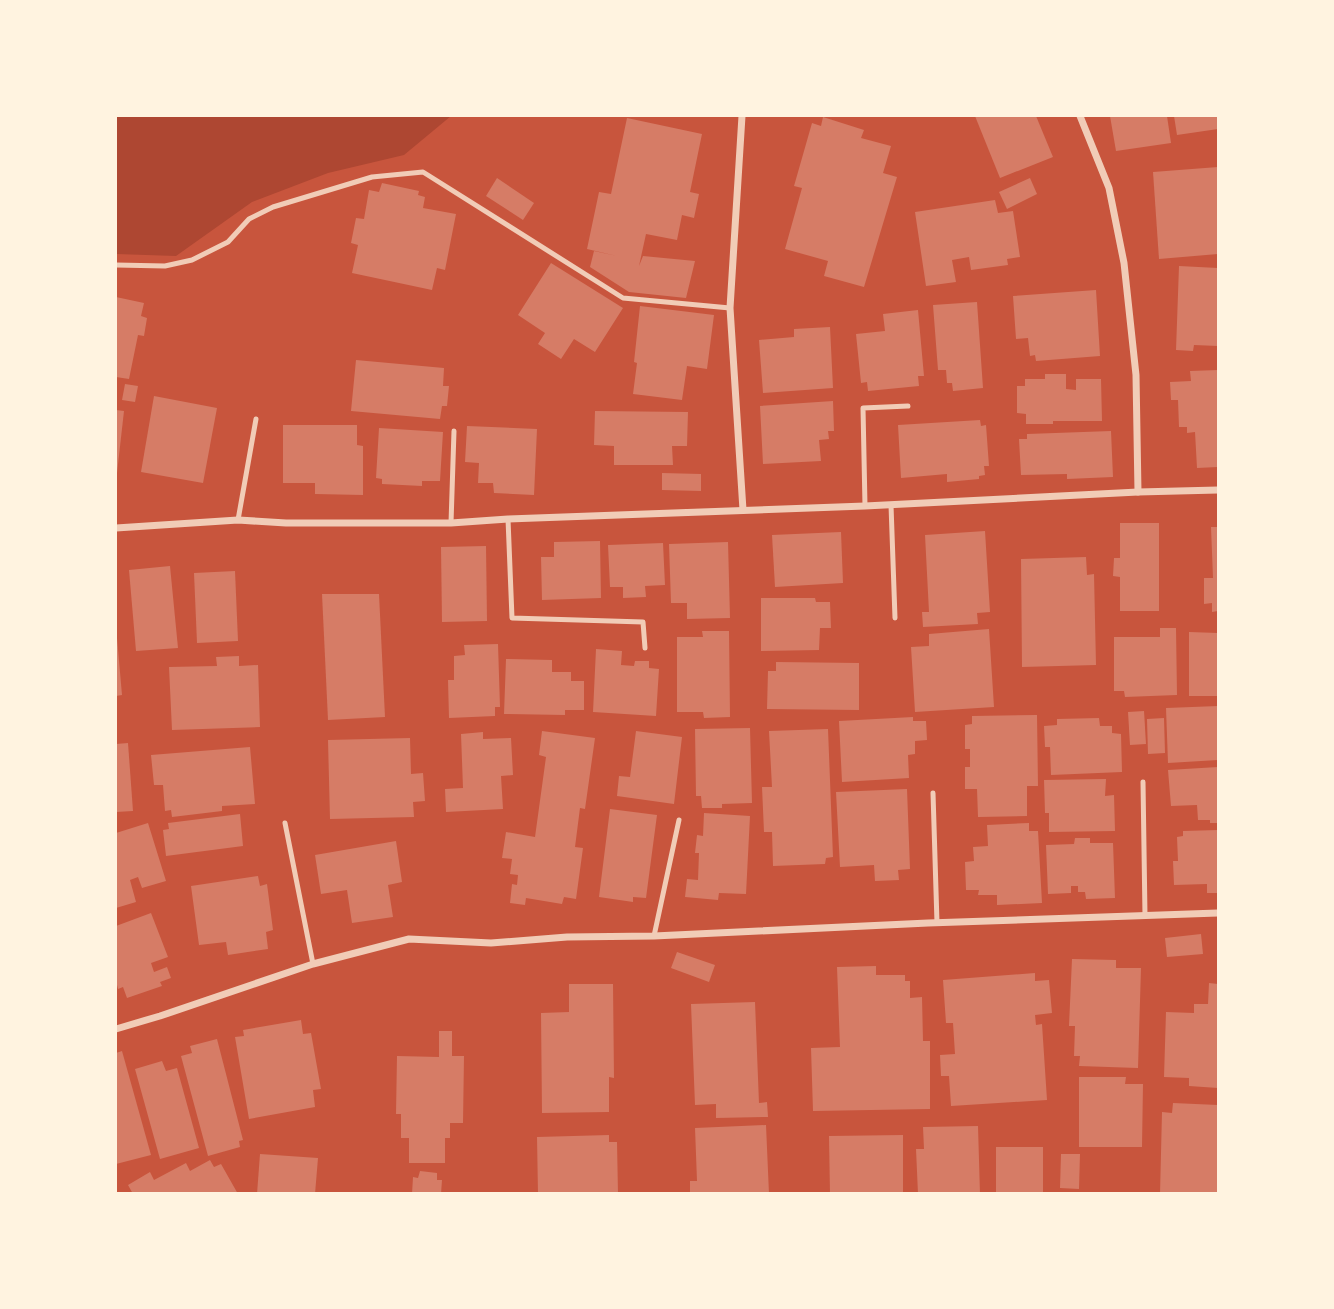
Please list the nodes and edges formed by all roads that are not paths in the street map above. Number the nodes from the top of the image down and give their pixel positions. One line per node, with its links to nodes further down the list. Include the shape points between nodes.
1 (742, 116): 4 (street)
2 (1080, 116): 9 (street, via 1109,188 1124,263 1136,375)
3 (116, 265): 4 (lane, via 165,266 192,260 228,242 249,219 273,207 372,177 423,172 623,298)
4 (730, 308): 12 (street)
5 (908, 406): 11 (lane, via 863,408)
6 (256, 419): 14 (lane)
7 (454, 431): 15 (lane)
8 (1219, 490): 9 (street)
9 (1138, 492): 10 (street)
10 (891, 505): 11 (street); 17 (lane)
11 (865, 506): 12 (street)
12 (743, 510): 13 (street)
13 (508, 519): 15 (street); 18 (lane, via 512,618 643,622)
14 (238, 520): 15 (street); 16 (street)
15 (451, 523)
16 (116, 528)
17 (895, 618)
18 (645, 648)
19 (1143, 782): 24 (lane)
20 (933, 793): 25 (lane)
21 (679, 820): 26 (lane)
22 (285, 823): 27 (lane)
23 (1219, 913): 24 (street)
24 (1145, 916): 25 (street)
25 (937, 923): 26 (street)
26 (654, 936): 27 (street, via 491,943 409,939)
27 (313, 964): 28 (street)
28 (116, 1029)

